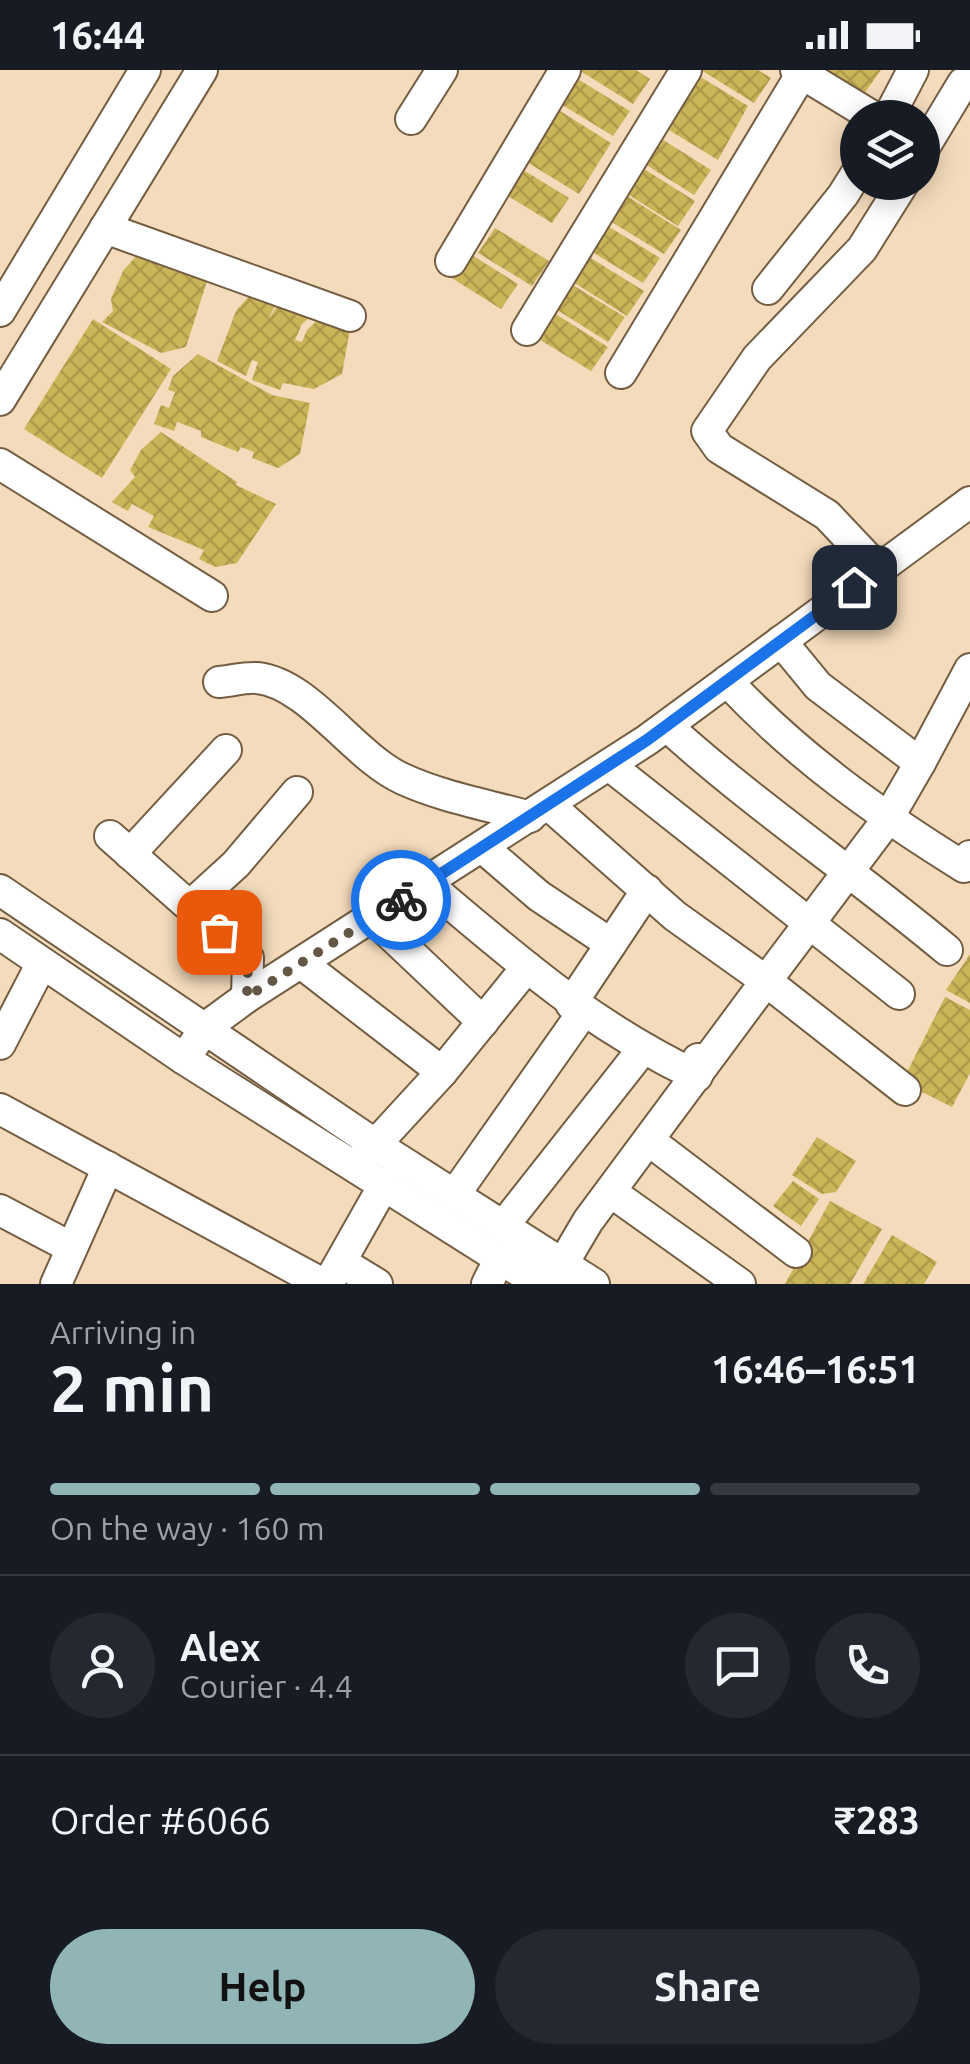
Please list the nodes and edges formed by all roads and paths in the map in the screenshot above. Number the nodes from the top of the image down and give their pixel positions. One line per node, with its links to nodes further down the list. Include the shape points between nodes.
1 (144, 70): 18 (street)
2 (202, 70): 15 (street)
3 (442, 70): 12 (street)
4 (565, 70): 16 (street)
5 (686, 70): 20 (street)
6 (913, 70): 10 (street)
7 (799, 72): 9 (street); 21 (street)
8 (957, 80): 11 (street)
9 (845, 100)
10 (897, 100)
11 (940, 114)
12 (411, 119)
13 (840, 194): 17 (street)
14 (893, 200): 25 (street, via 862,249 756,358 707,431 718,448 828,515)
15 (106, 228): 19 (street); 22 (street)
16 (452, 261)
17 (768, 289)
18 (0, 311)
19 (350, 316)
20 (527, 330)
21 (620, 373)
22 (0, 400)
23 (0, 464): 26 (street)
24 (970, 502): 25 (street)
25 (878, 569): 27 (street)
26 (212, 596)
27 (781, 641): 30 (street); 33 (street, via 818,686)
28 (970, 669): 33 (street)
29 (218, 682): 36 (street, via 273,681 402,779)
30 (727, 682): 31 (street); 37 (street, via 778,736)
31 (667, 726): 34 (street); 40 (street, via 716,771)
32 (226, 750): 44 (street, via 120,845)
33 (920, 763): 37 (street)
34 (609, 765): 36 (street); 46 (street)
35 (297, 792): 44 (street)
36 (539, 811): 38 (street); 43 (street)
37 (887, 820): 39 (street, via 964,867); 40 (street)
38 (482, 848): 41 (street); 48 (street)
39 (970, 856)
40 (851, 870): 46 (street); 49 (street)
41 (427, 884): 45 (street); 52 (street)
42 (0, 890): 58 (street)
43 (647, 890): 48 (street); 53 (street)
44 (190, 906): 55 (street, via 248,958)
45 (373, 918): 51 (street); 57 (street)
46 (810, 922): 53 (street); 54 (street)
47 (0, 934): 50 (street)
48 (611, 944): 56 (street)
49 (946, 950)
50 (42, 963): 59 (street); 61 (street)
51 (301, 963): 55 (street); 63 (street)
52 (527, 967): 56 (street); 57 (street)
53 (766, 981): 62 (street); 64 (street)
54 (898, 994)
55 (247, 997): 58 (street)
56 (577, 1008): 60 (street); 71 (street)
57 (483, 1022): 63 (street)
58 (206, 1027): 61 (street); 67 (street)
59 (0, 1044)
60 (642, 1050): 62 (street); 73 (street)
61 (184, 1059): 67 (street)
62 (698, 1061): 66 (street)
63 (442, 1072): 67 (street)
64 (905, 1090)
65 (0, 1109): 68 (street)
66 (650, 1142): 70 (street); 75 (street)
67 (365, 1156): 69 (street); 71 (street)
68 (108, 1168): 74 (street); 78 (street)
69 (385, 1183): 76 (street); 78 (street)
70 (611, 1192): 77 (street); 84 (street)
71 (454, 1194): 73 (street)
72 (0, 1210): 74 (street)
73 (504, 1225): 77 (street)
74 (70, 1247): 79 (street)
75 (796, 1252)
76 (501, 1256): 81 (street); 82 (street)
77 (558, 1273): 83 (street)
78 (330, 1277): 80 (street)
79 (56, 1284)
80 (377, 1284)
81 (487, 1284)
82 (540, 1284)
83 (594, 1284)
84 (740, 1284)

